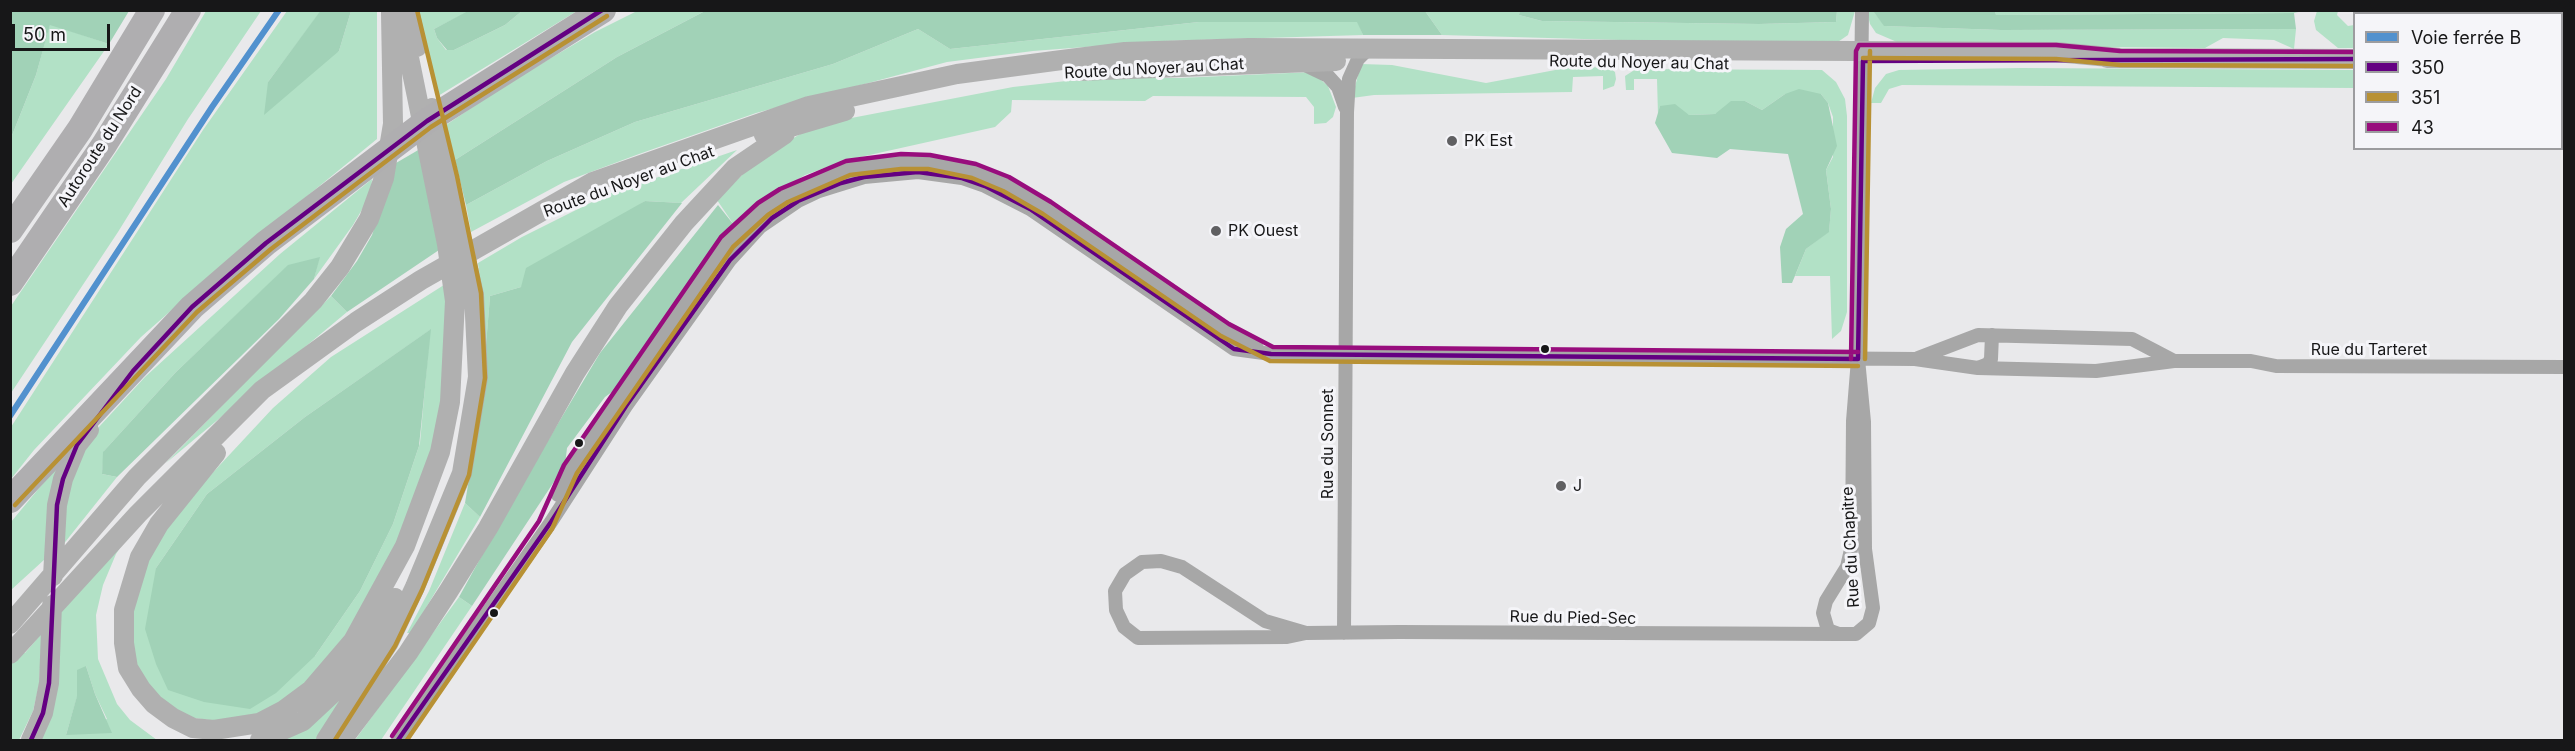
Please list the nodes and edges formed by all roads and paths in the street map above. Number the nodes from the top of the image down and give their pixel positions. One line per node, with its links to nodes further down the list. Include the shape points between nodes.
1 (152, 10): 13 (highway, Autoroute du Nord, via 80,129)
2 (188, 10): 14 (highway, Autoroute du Nord, via 104,145)
3 (603, 10): 23 (highway, via 427,121 266,243 192,308)
4 (1862, 10): 7 (street, Rue du Chapitre)
5 (396, 11): 15 (street, via 405,38 447,244 455,301 450,402 440,452 424,502 388,581 353,641 311,690 259,723 233,729 194,728 154,704 128,668 124,610 140,556 159,524 213,457 257,411 323,357); 24 (street, via 450,178 474,295 478,377); 26 (street, via 393,124 376,203 340,267 313,301 137,477)
6 (1363, 54): 7 (street, Route du Noyer au Chat, via 1710,64); 9 (street, Route du Noyer au Chat); 10 (street, Rue du Sonnet, via 1349,79); 12 (street, Route du Noyer au Chat, via 1248,48 1125,52 957,74 809,106 749,126 593,182)
7 (1863, 56): 8 (street, Route du Noyer au Chat); 18 (street, Rue du Chapitre)
8 (2353, 59)
9 (1298, 63): 10 (street, Rue du Sonnet, via 1328,76 1338,87); 11 (street, Route du Noyer au Chat, via 1091,69 973,84)
10 (1347, 112): 17 (street, Rue du Sonnet)
11 (831, 114): 12 (street, Route du Noyer au Chat, via 670,166); 36 (street, via 777,138 735,168 684,223 618,306 448,592)
12 (530, 218): 15 (street)
13 (10, 230)
14 (10, 283)
15 (356, 322): 32 (street, via 262,390 138,514)
16 (1992, 335): 19 (street, Rue du Tarteret, via 1978,335); 20 (street, Rue du Tarteret, via 2132,339); 22 (street, via 1991,359)
17 (1345, 354): 18 (street, Rue du Tarteret); 30 (street, Rue du Sonnet); 37 (street, Rue du Tarteret, via 1271,354 1234,349 1030,209 962,178 918,172 864,177 830,187 772,218 730,260 626,405)
18 (1858, 359): 19 (street, Rue du Tarteret); 31 (street, Rue du Chapitre, via 1852,545 1847,567 1823,613 1828,630); 31 (street, Rue du Chapitre, via 1864,422 1865,549 1873,608 1869,623 1856,634)
19 (1915, 359): 22 (street, Rue du Tarteret)
20 (2174, 361): 21 (street, Rue du Tarteret, via 2251,361 2277,366); 22 (street, Rue du Tarteret, via 2096,371)
21 (2565, 367)
22 (1978, 368)
23 (133, 371): 25 (highway); 33 (street, via 77,445 63,479 55,540 49,683 43,713)
24 (467, 445): 34 (street, via 385,619 359,661 303,721); 35 (street, via 462,473 415,587 388,642)
25 (10, 500)
26 (35, 594): 27 (street, via 23,594); 28 (street)
27 (10, 604)
28 (10, 624)
29 (1306, 633): 29 (street, via 1265,621 1182,567 1161,561 1142,562 1125,574 1115,591 1116,610 1124,627 1138,638 1287,637); 30 (street, Rue du Pied-Sec)
30 (1344, 633): 31 (street, Rue du Pied-Sec)
31 (1839, 634)
32 (10, 654)
33 (31, 741)
34 (261, 741)
35 (326, 741)
36 (342, 741)
37 (398, 741)

